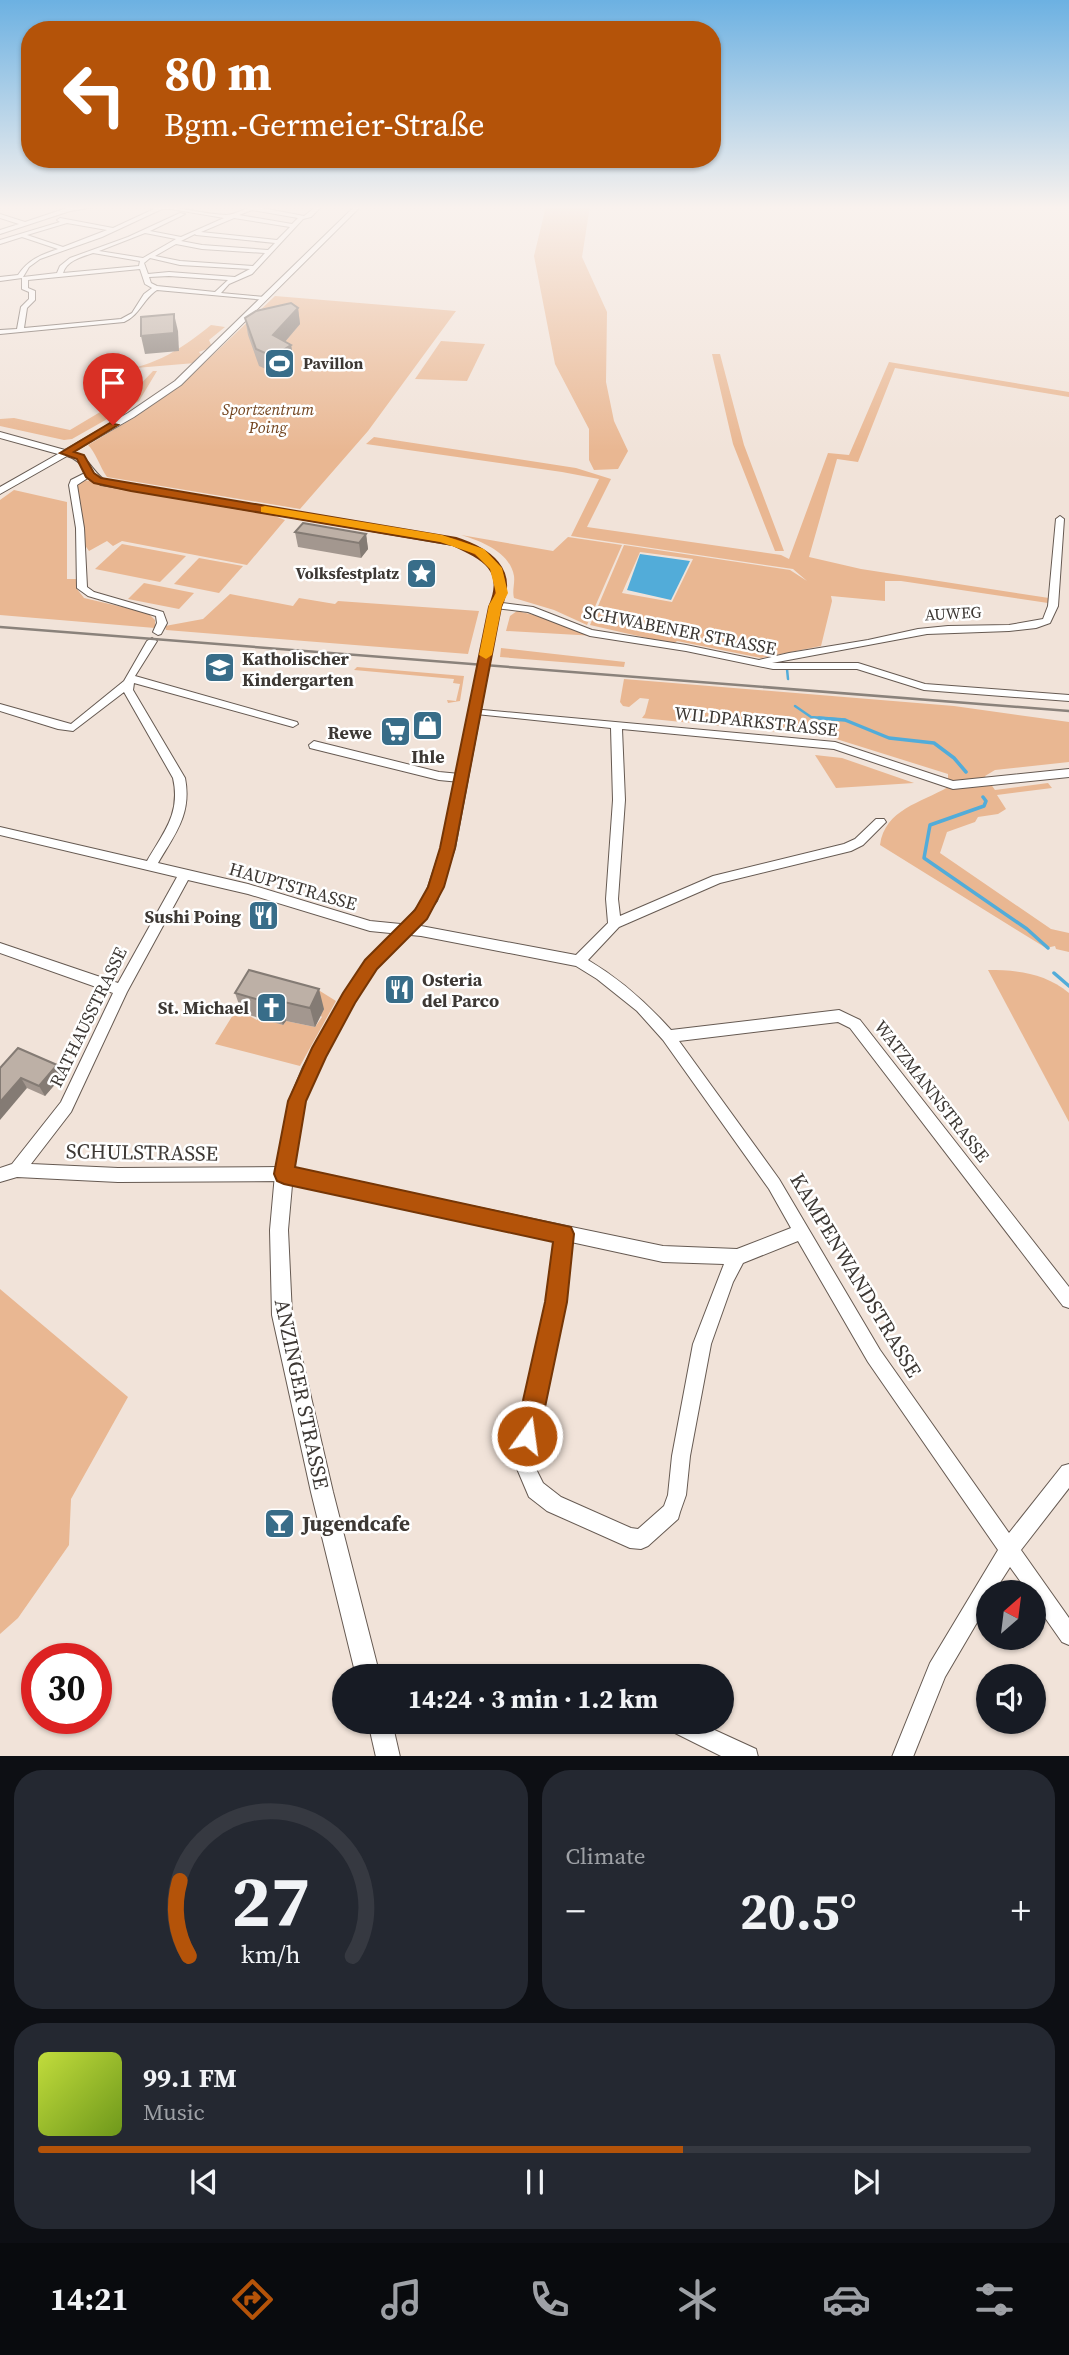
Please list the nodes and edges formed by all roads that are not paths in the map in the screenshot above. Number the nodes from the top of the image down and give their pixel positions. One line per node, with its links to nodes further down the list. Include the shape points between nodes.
1 (24, 288): 7 (street, via 32,291 32,300 24,307)
2 (156, 288): 5 (street); 7 (street, via 147,292 130,319)
3 (222, 288): 5 (street)
4 (275, 288): 6 (street)
5 (216, 295): 6 (street)
6 (264, 299): 10 (street, via 162,395)
7 (20, 330): 8 (street)
8 (0, 332)
9 (0, 435): 10 (street)
10 (65, 453): 11 (street, via 83,460); 12 (street)
11 (90, 474): 14 (street, ANZINGER STRASSE, via 104,483 456,542 486,556 496,568 502,593); 16 (street, via 73,485 82,588 160,614 162,623)
12 (0, 491)
13 (1060, 519): 15 (street, AUWEG, via 1053,606 1047,621 910,632)
14 (495, 605): 15 (street, SCHWABENER STRASSE, via 530,609 590,633); 19 (street, ANZINGER STRASSE)
15 (759, 663): 17 (street, SCHWABENER STRASSE, via 858,666 924,687)
16 (129, 680): 18 (street, via 73,728); 20 (street); 27 (street, via 128,690 184,793 183,808)
17 (1069, 698)
18 (0, 707)
19 (476, 710): 21 (street, WILDPARKSTRASSE); 24 (street, ANZINGER STRASSE)
20 (293, 724)
21 (616, 724): 23 (street, WILDPARKSTRASSE, via 846,748 953,785); 29 (street)
22 (314, 745): 24 (street)
23 (1069, 773)
24 (460, 778): 30 (street, ANZINGER STRASSE, via 436,887 421,914)
25 (880, 822): 29 (street, via 847,848 717,879)
26 (0, 831): 27 (street, HAUPTSTRASSE)
27 (150, 866): 28 (street, HAUPTSTRASSE)
28 (185, 874): 30 (street, HAUPTSTRASSE, via 370,926); 33 (street, RATHAUSSTRASSE)
29 (615, 924): 32 (street)
30 (404, 931): 32 (street, HAUPTSTRASSE); 36 (street, ANZINGER STRASSE, via 371,965 309,1072 297,1101)
31 (0, 948): 33 (street)
32 (579, 961): 34 (street, KAMPENWANDSTRASSE, via 630,997)
33 (121, 990): 35 (street, RATHAUSSTRASSE, via 66,1107)
34 (668, 1035): 38 (street, KAMPENWANDSTRASSE, via 774,1184); 41 (street, WATZMANNSTRASSE, via 847,1018)
35 (17, 1170): 36 (street, SCHULSTRASSE); 37 (street, SCHULSTRASSE)
36 (284, 1174): 39 (street); 45 (street, ANZINGER STRASSE, via 279,1230 282,1315)
37 (0, 1175)
38 (801, 1232): 40 (street); 43 (street, KAMPENWANDSTRASSE, via 874,1356)
39 (564, 1234): 40 (street, via 663,1254); 40 (street, via 556,1302 521,1457 536,1490 554,1504 630,1538 641,1539 671,1512 702,1344)
40 (737, 1257)
41 (1069, 1300)
42 (1068, 1476): 43 (street)
43 (1010, 1548): 44 (street, KAMPENWANDSTRASSE); 50 (street, via 937,1670)
44 (1069, 1635)
45 (365, 1664)
46 (383, 1734): 48 (street)
47 (700, 1734): 49 (street)
48 (388, 1756)
49 (748, 1756)
50 (902, 1756)

